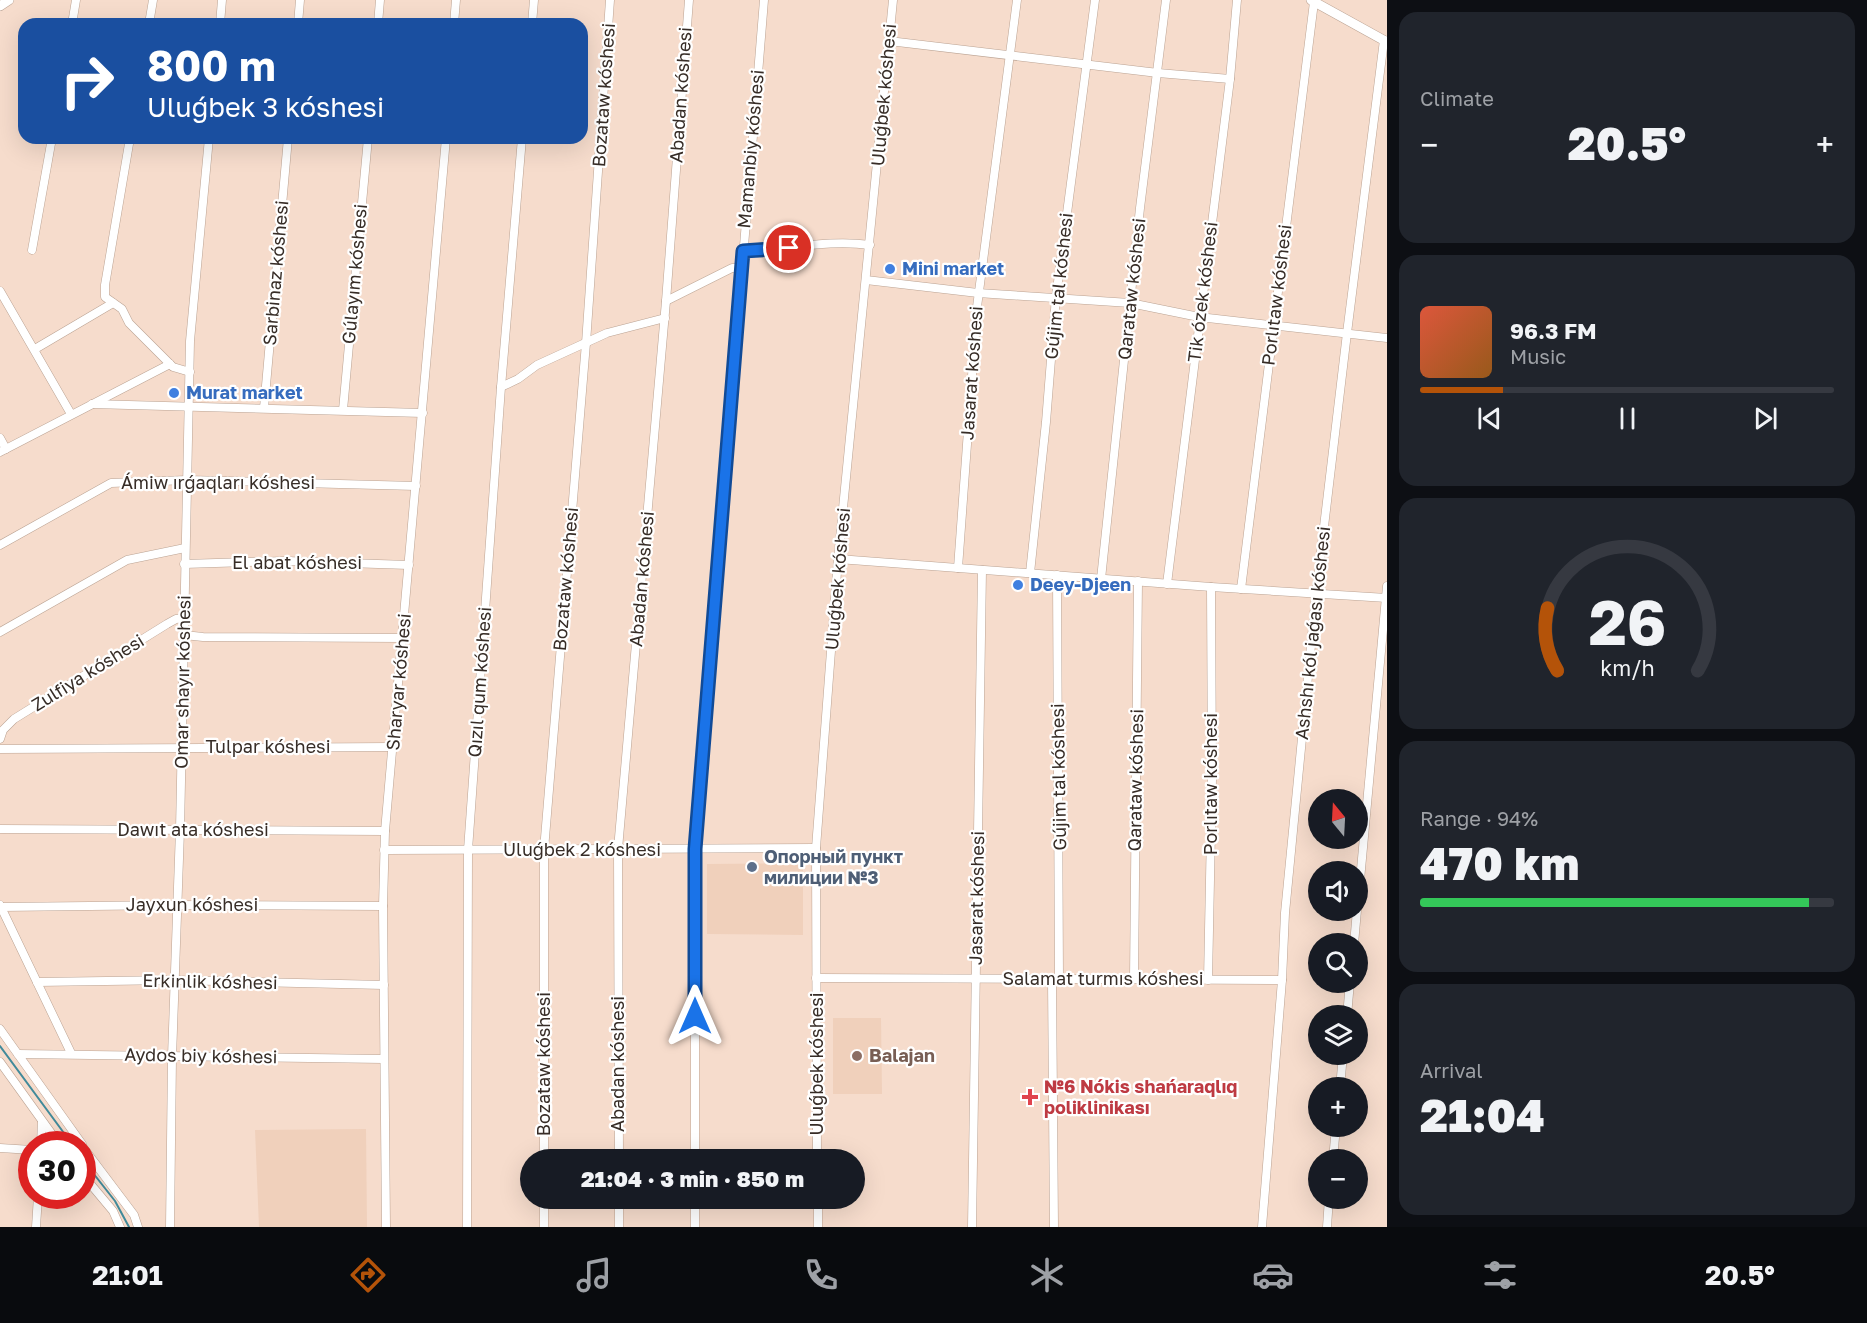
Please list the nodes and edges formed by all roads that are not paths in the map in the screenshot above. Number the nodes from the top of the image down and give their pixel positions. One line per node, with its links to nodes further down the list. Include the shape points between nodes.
1 (9, 0): 18 (main road)
2 (76, 0): 19 (street)
3 (153, 0): 20 (street)
4 (222, 0): 21 (street)
5 (300, 0): 22 (street)
6 (380, 0): 23 (street)
7 (456, 0): 24 (street)
8 (534, 0): 25 (street)
9 (610, 0): 55 (street, Bozataw kóshesi)
10 (688, 0): 47 (street, Abadan kóshesi)
11 (764, 0): 41 (street, Mamanbiy kóshesi)
12 (893, 0): 26 (street, Uluǵbek kóshesi)
13 (1017, 0): 28 (street, Jasarat kóshesi)
14 (1095, 0): 29 (street, Gújim tal kóshesi)
15 (1166, 0): 30 (street, Qarataw kóshesi)
16 (1237, 0): 31 (street, Tik ózek kóshesi)
17 (1312, 1): 27 (main road); 52 (street, Porlıtaw kóshesi)
18 (0, 6)
19 (73, 18)
20 (150, 18)
21 (220, 18)
22 (298, 18)
23 (378, 18)
24 (454, 18)
25 (532, 18)
26 (889, 41): 28 (street); 39 (street, Uluǵbek kóshesi)
27 (1385, 41): 53 (street, Ashshı kól jaǵası kóshesi)
28 (1011, 56): 29 (street); 45 (street, Jasarat kóshesi)
29 (1087, 64): 30 (street); 46 (street, Gújim tal kóshesi)
30 (1158, 73): 31 (street); 49 (street, Qarataw kóshesi)
31 (1230, 79): 50 (street, Tik ózek kóshesi)
32 (51, 144): 40 (street)
33 (129, 144): 48 (street, via 105,285 105,297)
34 (208, 144): 58 (street, Omar shayır kóshesi)
35 (287, 144): 62 (street, Sarbinaz kóshesi)
36 (367, 144): 63 (street, Gúlayım kóshesi)
37 (445, 144): 64 (street, Sharyar kóshesi)
38 (521, 144): 59 (street, Qızıl qum kóshesi)
39 (870, 245): 41 (street, via 851,242); 43 (street, Uluǵbek kóshesi)
40 (32, 250)
41 (743, 251): 42 (street, Mamanbiy kóshesi)
42 (741, 268): 47 (street, via 732,268); 100 (street, Mamanbiy kóshesi)
43 (866, 280): 45 (street); 72 (street, Uluǵbek kóshesi)
44 (0, 291): 56 (street)
45 (978, 293): 46 (street); 75 (street, Jasarat kóshesi)
46 (1056, 297): 49 (street); 77 (street, Gújim tal kóshesi)
47 (666, 301): 51 (street, Abadan kóshesi)
48 (112, 303): 56 (street); 57 (street, via 122,309 134,329)
49 (1130, 303): 50 (street); 79 (street, Qarataw kóshesi)
50 (1199, 317): 52 (street); 81 (street, Tik ózek kóshesi)
51 (665, 318): 55 (street, via 607,333); 99 (street, Abadan kóshesi)
52 (1274, 325): 53 (street); 84 (street, Porlıtaw kóshesi)
53 (1347, 333): 54 (street); 85 (street, Ashshı kól jaǵası kóshesi)
54 (1387, 338)
55 (586, 343): 59 (street); 103 (street, Bozataw kóshesi)
56 (35, 350): 65 (street)
57 (170, 364): 58 (street); 60 (street)
58 (190, 372): 61 (street, Omar shayır kóshesi)
59 (501, 387): 102 (street, Qızıl qum kóshesi)
60 (92, 404): 61 (street); 65 (street)
61 (189, 406): 62 (street); 68 (street, Omar shayır kóshesi)
62 (264, 408): 63 (street)
63 (343, 410): 64 (street)
64 (423, 413): 69 (street, Sharyar kóshesi)
65 (71, 414): 67 (street)
66 (0, 438): 67 (street)
67 (3, 451)
68 (187, 480): 69 (street, Ámiw ırǵaqları kóshesi); 70 (street, Ámiw ırǵaqları kóshesi, via 111,483); 71 (street, Omar shayır kóshesi)
69 (416, 486): 74 (street, Sharyar kóshesi)
70 (0, 545)
71 (184, 548): 73 (street, Omar shayır kóshesi); 88 (street, via 127,560)
72 (838, 559): 75 (street); 98 (street, Uluǵbek kóshesi)
73 (184, 564): 74 (street, El abat kóshesi, via 285,561); 87 (street, Omar shayır kóshesi)
74 (409, 565): 90 (street, Sharyar kóshesi)
75 (958, 568): 76 (street)
76 (982, 570): 77 (street); 109 (street, Jasarat kóshesi)
77 (1030, 573): 78 (street)
78 (1057, 576): 79 (street); 110 (street, Gújim tal kóshesi)
79 (1101, 579): 80 (street)
80 (1138, 581): 81 (street); 111 (street, Qarataw kóshesi)
81 (1167, 584): 83 (street)
82 (1387, 586): 86 (street)
83 (1211, 587): 84 (street); 113 (street, Porlıtaw kóshesi)
84 (1241, 589): 85 (street)
85 (1317, 594): 86 (street); 114 (street, Ashshı kól jaǵası kóshesi, via 1286,901)
86 (1386, 598): 104 (street)
87 (185, 618): 89 (street, Omar shayır kóshesi); 91 (street, Zulfiya kóshesi, via 167,624 14,719)
88 (0, 632)
89 (184, 635): 90 (street); 93 (street, Omar shayır kóshesi)
90 (403, 638): 92 (street, Sharyar kóshesi)
91 (0, 739)
92 (393, 747): 93 (street, Tulpar kóshesi); 97 (street, Sharyar kóshesi)
93 (182, 748): 94 (street, Tulpar kóshesi); 96 (street, Omar shayır kóshesi)
94 (0, 749)
95 (0, 829): 96 (street, Dawıt ata kóshesi)
96 (180, 830): 97 (street, Dawıt ata kóshesi); 105 (street, Omar shayır kóshesi)
97 (385, 831): 101 (street, Sharyar kóshesi)
98 (816, 848): 100 (street, Uluǵbek 2 kóshesi); 108 (street, Uluǵbek kóshesi)
99 (618, 849): 100 (street, Uluǵbek 2 kóshesi); 103 (street, Uluǵbek 2 kóshesi); 130 (street, Abadan kóshesi)
100 (695, 849): 131 (street, Mamanbiy kóshesi)
101 (384, 850): 102 (street, Uluǵbek 2 kóshesi); 107 (street, Sharyar kóshesi)
102 (468, 850): 103 (street, Uluǵbek 2 kóshesi); 148 (street, Qızıl qum kóshesi)
103 (544, 850): 129 (street, Bozataw kóshesi)
104 (1362, 861)
105 (178, 905): 106 (street, Jayxun kóshesi); 107 (street, Jayxun kóshesi); 112 (street, Omar shayır kóshesi)
106 (1, 906): 115 (street)
107 (383, 906): 116 (street, Sharyar kóshesi)
108 (816, 978): 109 (street, Salamat turmıs kóshesi); 132 (street, Uluǵbek kóshesi)
109 (975, 978): 110 (street, Salamat turmıs kóshesi); 153 (street, Jasarat kóshesi)
110 (1056, 979): 111 (street, Salamat turmıs kóshesi); 154 (street, Gújim tal kóshesi)
111 (1134, 979): 113 (street, Salamat turmıs kóshesi)
112 (175, 980): 115 (street, Erkinlik kóshesi); 116 (street, Erkinlik kóshesi); 120 (street, Omar shayır kóshesi)
113 (1208, 980): 114 (street, Salamat turmıs kóshesi)
114 (1282, 980): 155 (street, Ashshı kól jaǵası kóshesi)
115 (37, 982): 118 (street)
116 (384, 985): 121 (street, Sharyar kóshesi)
117 (0, 1029): 119 (street)
118 (71, 1053): 119 (street, Aydos biy kóshesi); 120 (street, Aydos biy kóshesi)
119 (18, 1054): 126 (street)
120 (172, 1057): 121 (street, Aydos biy kóshesi); 146 (street, Omar shayır kóshesi)
121 (384, 1059): 147 (street, Sharyar kóshesi)
122 (0, 1062): 123 (street)
123 (42, 1122): 124 (street); 125 (street)
124 (42, 1131)
125 (49, 1131)
126 (72, 1131)
127 (0, 1148): 128 (street)
128 (18, 1149)
129 (544, 1149)
130 (619, 1149)
131 (695, 1149)
132 (817, 1149)
133 (96, 1164): 145 (street, via 134,1215)
134 (96, 1191): 141 (street)
135 (37, 1209): 142 (street)
136 (544, 1209): 149 (street)
137 (619, 1209): 150 (street)
138 (695, 1209): 151 (street)
139 (818, 1209): 152 (street)
140 (1328, 1209): 156 (street)
141 (113, 1211): 143 (street); 144 (street)
142 (36, 1227)
143 (113, 1227)
144 (120, 1227)
145 (138, 1227)
146 (170, 1227)
147 (386, 1227)
148 (467, 1227)
149 (544, 1227)
150 (619, 1227)
151 (695, 1227)
152 (818, 1227)
153 (972, 1227)
154 (1054, 1227)
155 (1262, 1227)
156 (1327, 1227)

